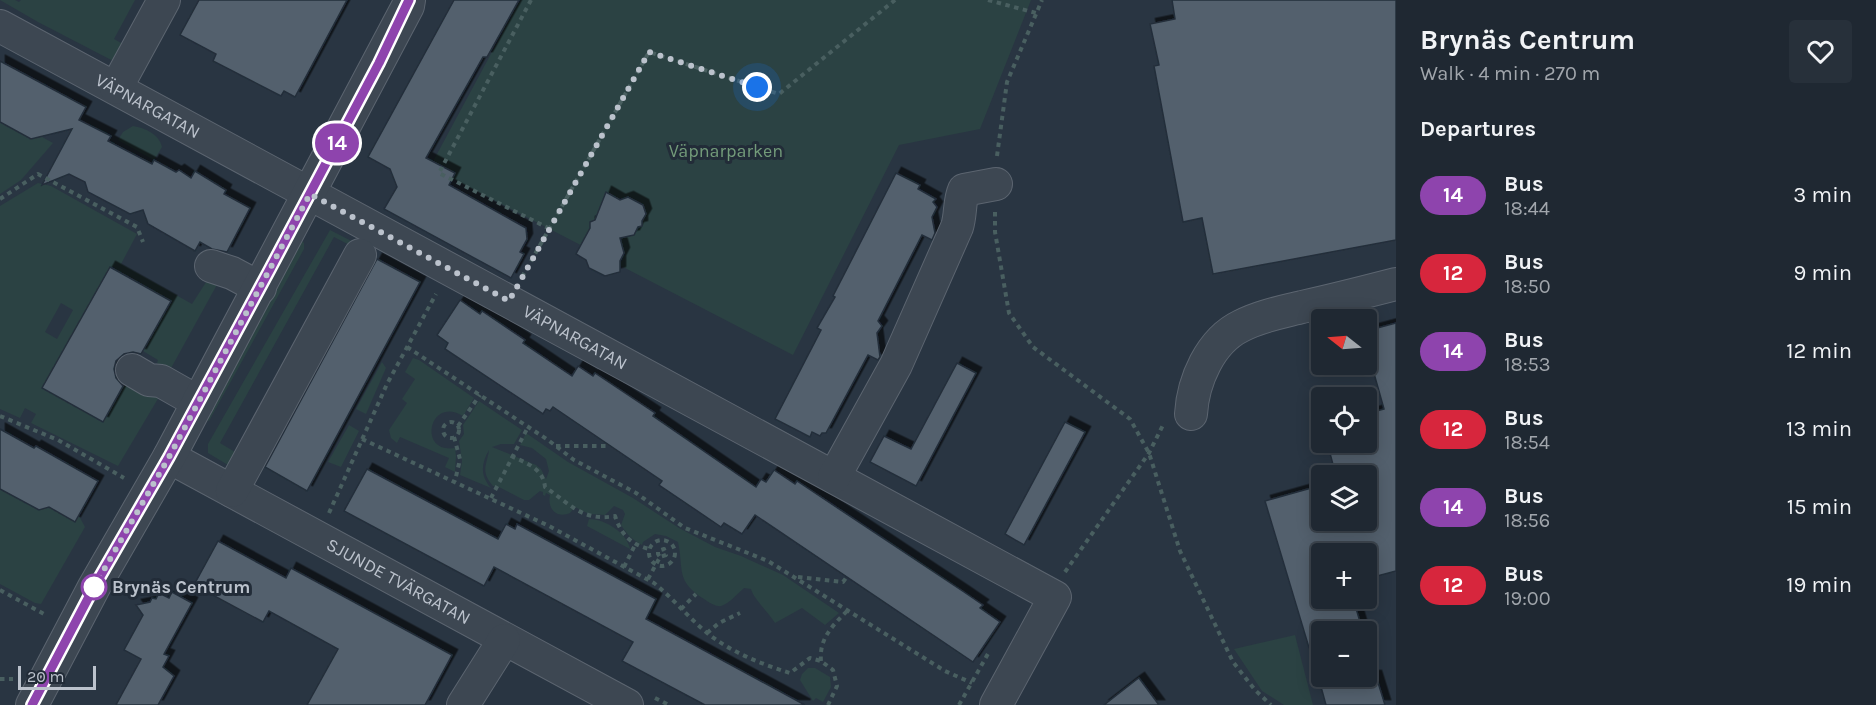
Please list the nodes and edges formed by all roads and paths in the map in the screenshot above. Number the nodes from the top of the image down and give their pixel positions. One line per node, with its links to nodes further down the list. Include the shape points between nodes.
1 (165, 0): 9 (street)
2 (409, 0): 11 (street)
3 (531, 0): 13 (path, via 439,173)
4 (895, 0): 13 (path, via 779,94 649,52)
5 (988, 0): 7 (path)
6 (1042, 0): 7 (path)
7 (1036, 13): 10 (path, via 1007,82 997,146)
8 (0, 26): 9 (street, VÄPNARGATAN)
9 (117, 88): 11 (street, VÄPNARGATAN)
10 (996, 184): 35 (street, via 964,190 957,227 924,304 896,365); 72 (path, via 995,232 1010,313 1034,347 1130,419 1149,453 1179,551 1228,652)
11 (310, 194): 17 (street, VÄPNARGATAN); 19 (street)
12 (0, 199): 14 (path, via 38,174 137,227)
13 (548, 228): 20 (path)
14 (143, 242)
15 (360, 255): 38 (street)
16 (211, 266): 19 (street)
17 (448, 269): 20 (street, VÄPNARGATAN); 21 (path)
18 (1396, 284): 25 (street, via 1268,315 1240,326 1220,342 1198,376)
19 (260, 288): 24 (street)
20 (509, 301): 35 (street, VÄPNARGATAN)
21 (406, 347): 23 (path); 30 (path)
22 (134, 365): 24 (street, via 150,380 161,381)
23 (480, 395): 27 (path); 28 (path)
24 (198, 402): 34 (street)
25 (1191, 414)
26 (0, 416): 36 (path, via 58,440)
27 (458, 426): 29 (path); 29 (path, via 449,423 443,429 446,437)
28 (528, 427): 31 (path); 33 (path)
29 (454, 437): 37 (path, via 460,459)
30 (362, 439): 37 (path); 40 (path)
31 (556, 446): 32 (path); 52 (path, via 636,493 685,528 768,561)
32 (609, 447)
33 (511, 456): 39 (path); 43 (path, via 537,469 545,487 577,511 593,518 615,516 623,533)
34 (169, 457): 38 (street, SJUNDE TVÄRGATAN); 67 (street)
35 (834, 477): 71 (street, VÄPNARGATAN, via 1055,597)
36 (124, 478)
37 (455, 482): 39 (path)
38 (232, 491): 62 (street, SJUNDE TVÄRGATAN)
39 (491, 498): 51 (path)
40 (326, 519)
41 (657, 541): 42 (path); 44 (path); 46 (path)
42 (668, 541): 45 (path); 46 (path)
43 (635, 545): 44 (path); 51 (path)
44 (649, 548): 46 (path); 47 (path)
45 (675, 549): 46 (path); 48 (path)
46 (662, 553): 47 (path); 48 (path); 49 (path); 50 (path)
47 (649, 557): 49 (path)
48 (674, 559): 50 (path)
49 (655, 565): 50 (path); 54 (path)
50 (666, 566)
51 (624, 567): 54 (path)
52 (796, 577): 53 (path, via 843,582); 58 (path)
53 (846, 578)
54 (648, 579): 57 (path, via 669,594)
55 (0, 590): 60 (path)
56 (696, 594): 57 (path)
57 (681, 609): 61 (path)
58 (847, 611): 63 (path, via 828,630 820,649); 66 (path, via 945,671)
59 (740, 613): 61 (path)
60 (44, 615)
61 (707, 633): 63 (path, via 739,652 790,673 810,658)
62 (504, 640): 68 (street); 69 (street, SJUNDE TVÄRGATAN)
63 (821, 662): 70 (path, via 833,670 837,686)
64 (0, 679): 65 (path)
65 (13, 679)
66 (972, 683)
67 (32, 705)
68 (463, 705)
69 (627, 705)
70 (828, 705)
71 (996, 705)
72 (1271, 705)

